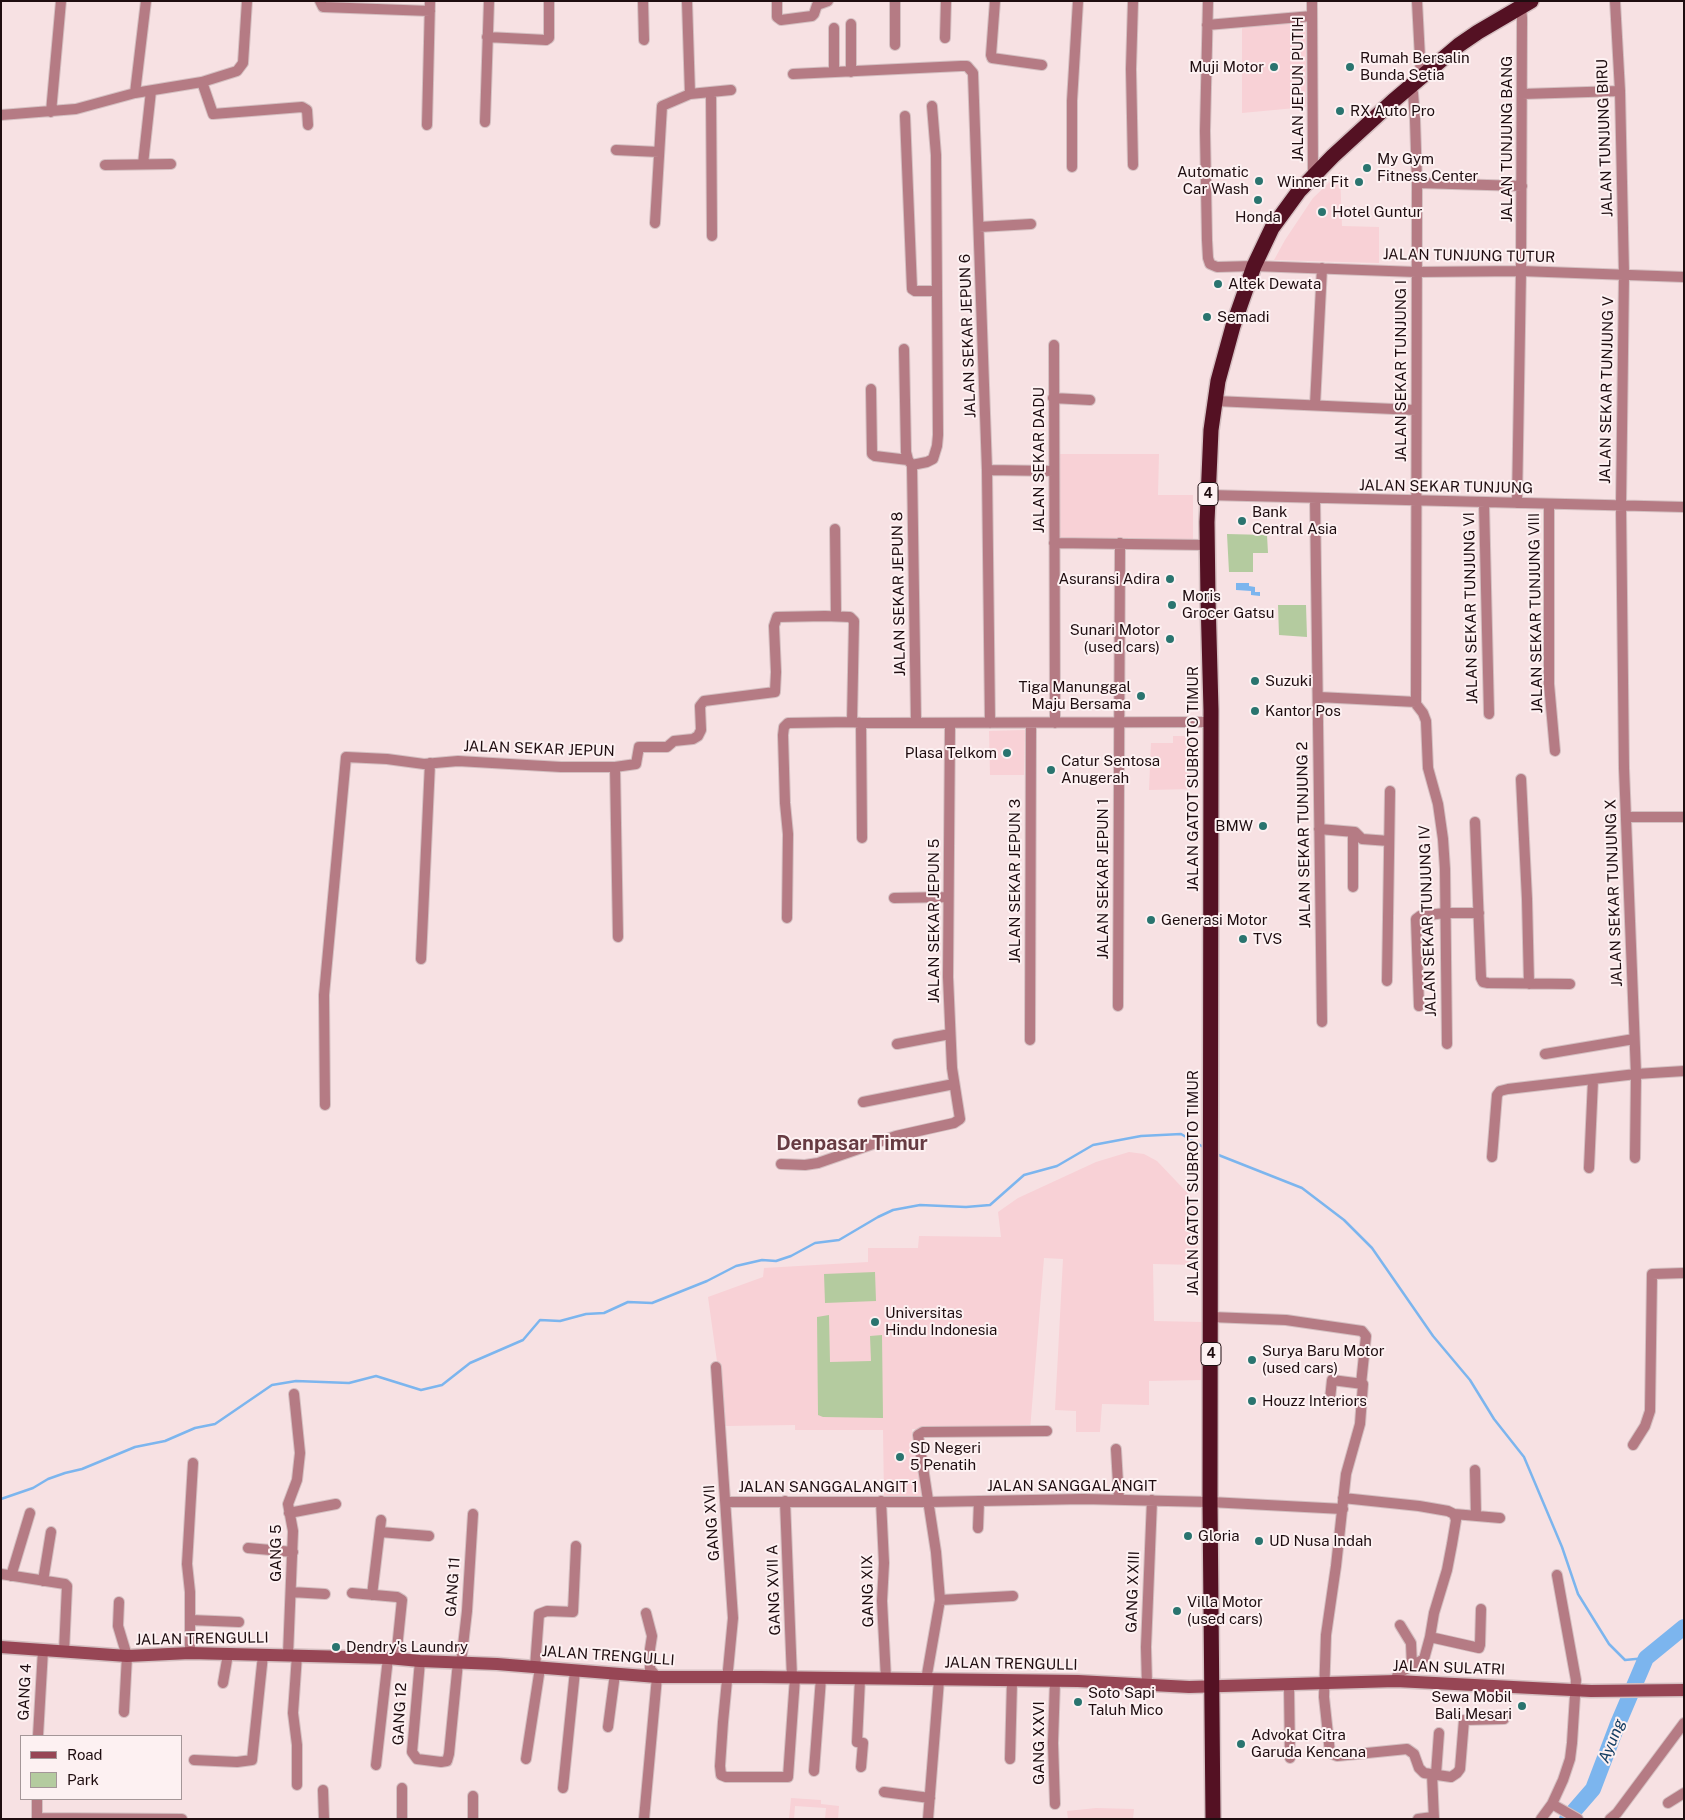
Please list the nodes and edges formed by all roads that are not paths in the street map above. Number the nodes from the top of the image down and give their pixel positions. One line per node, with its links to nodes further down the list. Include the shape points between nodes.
1 (61, 1): 45 (street)
2 (146, 1): 41 (street)
3 (247, 1): 35 (street, via 241,66)
4 (489, 1): 27 (street)
5 (549, 1): 27 (street, via 549,38 546,40)
6 (642, 1): 29 (street)
7 (688, 1): 42 (street)
8 (777, 1): 18 (street, via 777,17 781,20 812,16)
9 (895, 1): 30 (street)
10 (946, 1): 28 (street)
11 (995, 1): 31 (street, via 992,58)
12 (1078, 1): 57 (street)
13 (1133, 1): 56 (street)
14 (1208, 1): 25 (street, JALAN TUNJUNG TUTUR)
15 (1312, 1): 23 (street, JALAN JEPUN PUTIH)
16 (1417, 1): 36 (street, JALAN SEKAR TUNJUNG I)
17 (1615, 1): 39 (street, JALAN TUNJUNG BIRU)
18 (820, 2)
19 (321, 4): 21 (street)
20 (1526, 4): 36 (highway, JALAN GATOT SUBROTO TIMUR / 4, via 1478,32); 43 (street, JALAN TUNJUNG BANG, via 1522,18)
21 (370, 5): 22 (street)
22 (430, 6): 50 (street)
23 (1312, 16): 25 (street); 58 (street, JALAN JEPUN PUTIH)
24 (852, 24): 33 (street)
25 (1208, 26): 65 (street, JALAN TUNJUNG TUTUR, via 1205,132 1208,258 1210,264 1217,267)
26 (834, 28): 32 (street)
27 (487, 36): 48 (street)
28 (945, 38)
29 (644, 40)
30 (896, 46)
31 (1042, 65)
32 (834, 72): 33 (street, JALAN SEKAR JEPUN 6); 34 (street, JALAN SEKAR JEPUN 6)
33 (851, 72): 63 (street, JALAN SEKAR JEPUN 6, via 970,68 974,90)
34 (793, 74)
35 (202, 82): 38 (street); 49 (street, via 213,114 302,107 307,110)
36 (1415, 82): 58 (highway, JALAN GATOT SUBROTO TIMUR / 4); 59 (street, JALAN SEKAR TUNJUNG I)
37 (731, 90): 40 (street)
38 (150, 91): 41 (street); 53 (street)
39 (1620, 91): 43 (street); 69 (street, JALAN TUNJUNG BIRU)
40 (710, 92): 42 (street); 64 (street)
41 (135, 93): 45 (street, via 76,109)
42 (690, 94): 52 (street, via 662,106)
43 (1522, 94): 60 (street, JALAN TUNJUNG BANG)
44 (932, 106): 71 (street, via 936,154)
45 (51, 112): 46 (street)
46 (1, 114)
47 (905, 116): 71 (street, via 912,289)
48 (485, 122)
49 (308, 125)
50 (427, 125)
51 (616, 150): 52 (street)
52 (659, 152): 61 (street)
53 (143, 164): 54 (street); 55 (street)
54 (171, 164)
55 (105, 165)
56 (1133, 165)
57 (1072, 167)
58 (1314, 176): 65 (highway, JALAN GATOT SUBROTO TIMUR / 4, via 1272,228)
59 (1417, 183): 60 (street); 68 (street, JALAN SEKAR TUNJUNG I)
60 (1522, 186): 67 (street, JALAN TUNJUNG BANG)
61 (655, 223)
62 (1031, 224): 63 (street)
63 (979, 226): 81 (street, JALAN SEKAR JEPUN 6)
64 (712, 236)
65 (1254, 266): 66 (street, JALAN TUNJUNG TUTUR); 77 (highway, JALAN GATOT SUBROTO TIMUR / 4, via 1233,326)
66 (1322, 268): 68 (street, JALAN TUNJUNG TUTUR); 78 (street)
67 (1521, 271): 68 (street, JALAN TUNJUNG TUTUR); 69 (street, JALAN TUNJUNG TUTUR); 87 (street, JALAN TUNJUNG BANG)
68 (1416, 272): 79 (street, JALAN SEKAR TUNJUNG I)
69 (1624, 274): 70 (street, JALAN TUNJUNG TUTUR); 89 (street, JALAN SEKAR TUNJUNG V)
70 (1684, 277)
71 (937, 291): 80 (street, via 937,446 933,459)
72 (1054, 345): 75 (street, JALAN SEKAR DADU)
73 (904, 349): 80 (street, JALAN SEKAR JEPUN 8, via 906,444)
74 (871, 389): 80 (street, via 872,454)
75 (1053, 398): 76 (street); 82 (street, JALAN SEKAR DADU)
76 (1090, 400)
77 (1215, 401): 78 (street); 83 (highway, JALAN GATOT SUBROTO TIMUR / 4)
78 (1315, 406): 79 (street)
79 (1416, 410): 85 (street, JALAN SEKAR TUNJUNG I)
80 (910, 462): 102 (street, JALAN SEKAR JEPUN 8)
81 (987, 470): 82 (street); 104 (street, JALAN SEKAR JEPUN 6)
82 (1054, 471): 92 (street, JALAN SEKAR DADU)
83 (1208, 495): 84 (street, JALAN SEKAR TUNJUNG); 94 (highway, JALAN GATOT SUBROTO TIMUR / 4)
84 (1315, 498): 85 (street, JALAN SEKAR TUNJUNG); 96 (street, JALAN SEKAR TUNJUNG 2)
85 (1415, 501): 86 (street, JALAN SEKAR TUNJUNG); 97 (street, JALAN SEKAR TUNJUNG IV)
86 (1484, 503): 87 (street, JALAN SEKAR TUNJUNG); 98 (street, JALAN SEKAR TUNJUNG VI)
87 (1517, 503): 88 (street, JALAN SEKAR TUNJUNG)
88 (1549, 504): 89 (street, JALAN SEKAR TUNJUNG); 107 (street, JALAN SEKAR TUNJUNG VIII, via 1549,684)
89 (1621, 506): 90 (street, JALAN SEKAR TUNJUNG); 113 (street, JALAN SEKAR TUNJUNG X)
90 (1684, 508)
91 (835, 529): 95 (street)
92 (1054, 543): 93 (street, JALAN SEKAR DADU); 106 (street)
93 (1120, 543): 94 (street, JALAN SEKAR DADU); 100 (street, JALAN SEKAR JEPUN 1)
94 (1207, 545): 101 (highway, JALAN GATOT SUBROTO TIMUR / 4)
95 (836, 616): 99 (street, via 850,618 854,622); 109 (street, JALAN SEKAR JEPUN, via 777,616 774,626 775,692 704,701 700,706 701,730 696,738 674,741 666,747 639,747 636,764)
96 (1318, 697): 97 (street); 115 (street, JALAN SEKAR TUNJUNG 2)
97 (1416, 702): 122 (street, JALAN SEKAR TUNJUNG IV, via 1426,721 1428,768 1440,817)
98 (1489, 714)
99 (856, 722): 102 (street); 117 (street); 124 (street, via 794,722 784,727)
100 (1118, 722): 101 (street); 106 (street); 130 (street, JALAN SEKAR JEPUN 1)
101 (1211, 722): 150 (highway, JALAN GATOT SUBROTO TIMUR / 4)
102 (916, 723): 103 (street)
103 (950, 723): 104 (street); 120 (street, JALAN SEKAR JEPUN 5)
104 (990, 723): 105 (street)
105 (1031, 723): 106 (street); 135 (street, JALAN SEKAR JEPUN 3)
106 (1055, 723)
107 (1556, 751)
108 (430, 763): 109 (street, JALAN SEKAR JEPUN, via 458,760); 126 (street); 144 (street, JALAN SEKAR JEPUN, via 346,757 324,995)
109 (615, 767): 125 (street)
110 (1521, 779): 128 (street)
111 (1390, 791): 118 (street)
112 (1684, 817): 113 (street)
113 (1627, 818): 134 (street, JALAN SEKAR TUNJUNG X)
114 (1475, 822): 123 (street)
115 (1318, 829): 116 (street); 132 (street, JALAN SEKAR TUNJUNG 2)
116 (1353, 832): 118 (street, via 1362,838); 119 (street)
117 (862, 838)
118 (1389, 841): 127 (street)
119 (1353, 886)
120 (948, 897): 121 (street); 133 (street, JALAN SEKAR JEPUN 5)
121 (894, 898)
122 (1446, 913): 123 (street); 131 (street, via 1420,916 1416,920); 137 (street, JALAN SEKAR TUNJUNG IV)
123 (1479, 914): 128 (street, via 1483,982)
124 (787, 918)
125 (618, 937)
126 (421, 959)
127 (1387, 980)
128 (1529, 984): 129 (street)
129 (1570, 984)
130 (1118, 1006)
131 (1419, 1006)
132 (1322, 1022)
133 (950, 1034): 136 (street); 142 (street, JALAN SEKAR JEPUN 5)
134 (1634, 1039): 138 (street); 140 (street, JALAN SEKAR TUNJUNG X)
135 (1030, 1040)
136 (898, 1044)
137 (1447, 1044)
138 (1545, 1054)
139 (1684, 1071): 140 (street)
140 (1636, 1074): 141 (street); 146 (street, JALAN SEKAR TUNJUNG X)
141 (1593, 1080): 145 (street, via 1500,1091); 148 (street)
142 (954, 1084): 143 (street); 147 (street, JALAN SEKAR JEPUN 5, via 960,1119 954,1123 888,1138 818,1163)
143 (864, 1102)
144 (325, 1106)
145 (1492, 1157)
146 (1635, 1158)
147 (782, 1164)
148 (1589, 1168)
149 (1684, 1273): 156 (street, via 1652,1274 1650,1411 1645,1426)
150 (1210, 1317): 152 (street, via 1298,1321 1365,1333); 168 (highway, JALAN GATOT SUBROTO TIMUR / 4)
151 (716, 1367): 166 (street, GANG XVII)
152 (1361, 1384): 154 (street, via 1332,1380); 160 (street, via 1364,1390 1360,1424)
153 (294, 1394): 172 (street, GANG 5, via 300,1453)
154 (1330, 1399)
155 (1047, 1431): 167 (street, via 922,1432 918,1437)
156 (1632, 1445)
157 (1116, 1449): 161 (street)
158 (193, 1463): 197 (street, via 187,1564)
159 (1475, 1470): 175 (street)
160 (1343, 1498): 170 (street); 174 (street, via 1419,1506)
161 (1119, 1500): 162 (street, JALAN SANGGALANGIT); 165 (street, JALAN SANGGALANGIT)
162 (1152, 1500): 168 (street, JALAN SANGGALANGIT); 227 (street, GANG XXIII)
163 (785, 1501): 164 (street, JALAN SANGGALANGIT 1); 166 (street, JALAN SANGGALANGIT 1); 218 (street, GANG XVII A)
164 (881, 1501): 167 (street, JALAN SANGGALANGIT 1); 221 (street, GANG XIX)
165 (979, 1501): 167 (street, JALAN SANGGALANGIT); 178 (street)
166 (726, 1502): 216 (street, GANG XVII, via 733,1618)
167 (929, 1502): 193 (street)
168 (1212, 1502): 170 (street, JALAN SANGGALANGIT); 230 (highway, JALAN GATOT SUBROTO TIMUR / 4)
169 (336, 1504): 172 (street)
170 (1343, 1509): 228 (street, via 1326,1636)
171 (30, 1513): 185 (street)
172 (289, 1513): 184 (street, GANG 5, via 294,1531)
173 (473, 1514): 211 (street, GANG 11, via 467,1611)
174 (1454, 1514): 175 (street); 200 (street, via 1456,1520 1447,1570)
175 (1476, 1516): 176 (street)
176 (1500, 1518)
177 (381, 1520): 180 (street)
178 (978, 1528)
179 (51, 1532): 187 (street)
180 (380, 1532): 181 (street); 191 (street)
181 (429, 1536)
182 (576, 1546): 213 (street, via 573,1612 548,1610 538,1614)
183 (248, 1548): 184 (street)
184 (293, 1552): 188 (street, GANG 5)
185 (6, 1575): 187 (street)
186 (1556, 1575): 231 (street)
187 (43, 1581): 203 (street, via 67,1586)
188 (291, 1592): 190 (street); 207 (street, GANG 5)
189 (352, 1593): 191 (street)
190 (325, 1594)
191 (372, 1596): 209 (street, via 402,1600)
192 (1013, 1596): 193 (street)
193 (940, 1600): 222 (street)
194 (119, 1602): 208 (street, via 118,1626)
195 (1481, 1609): 200 (street, via 1479,1648)
196 (646, 1613): 217 (street, via 652,1636 650,1669)
197 (190, 1620): 198 (street); 204 (street)
198 (239, 1622)
199 (1400, 1625): 212 (street, via 1411,1643)
200 (1430, 1637): 212 (street, via 1424,1658)
201 (1, 1647): 202 (main road, JALAN TRENGULLI)
202 (43, 1650): 203 (main road, JALAN TRENGULLI); 238 (street, GANG 4)
203 (64, 1652): 208 (main road, JALAN TRENGULLI)
204 (190, 1653): 205 (main road, JALAN TRENGULLI); 208 (main road, JALAN TRENGULLI)
205 (228, 1654): 206 (main road, JALAN TRENGULLI); 226 (street)
206 (263, 1654): 207 (main road, JALAN TRENGULLI); 243 (street, via 252,1760)
207 (293, 1655): 209 (main road, JALAN TRENGULLI); 248 (street, GANG 5)
208 (127, 1656): 233 (street)
209 (392, 1658): 210 (main road, JALAN TRENGULLI); 244 (street)
210 (420, 1661): 211 (main road, JALAN TRENGULLI); 211 (street, GANG 12, via 412,1752 417,1759 441,1762 450,1754)
211 (459, 1663): 213 (main road, JALAN TRENGULLI)
212 (1412, 1667): 225 (street, via 1399,1673)
213 (538, 1668): 214 (main road, JALAN TRENGULLI); 241 (street)
214 (575, 1671): 215 (main road, JALAN TRENGULLI); 250 (street)
215 (615, 1674): 217 (main road, JALAN TRENGULLI); 236 (street)
216 (728, 1677): 217 (main road, JALAN TRENGULLI); 218 (main road, JALAN TRENGULLI); 218 (street, GANG XVII A, via 720,1766 722,1775 726,1777 788,1777)
217 (657, 1678): 267 (street)
218 (793, 1678): 219 (main road, JALAN TRENGULLI)
219 (821, 1678): 220 (main road, JALAN TRENGULLI); 246 (street)
220 (860, 1679): 221 (main road, JALAN TRENGULLI); 245 (street, via 857,1742 864,1743)
221 (886, 1679): 222 (main road, JALAN TRENGULLI)
222 (932, 1680): 223 (main road, JALAN TRENGULLI); 255 (street)
223 (1012, 1681): 224 (main road, JALAN TRENGULLI); 242 (street)
224 (1054, 1681): 227 (main road, JALAN TRENGULLI); 258 (street, GANG XXVI)
225 (1396, 1681): 228 (main road, JALAN SULATRI); 231 (main road, JALAN SULATRI)
226 (223, 1683)
227 (1147, 1684): 230 (main road, JALAN TRENGULLI)
228 (1324, 1684): 229 (main road, JALAN SULATRI); 247 (street, via 1332,1755 1407,1749 1414,1754 1424,1773)
229 (1289, 1685): 230 (main road, JALAN SULATRI); 240 (street)
230 (1212, 1686): 269 (highway, 4)
231 (1575, 1689): 232 (main road, JALAN SULATRI); 259 (street, via 1570,1759)
232 (1684, 1690)
233 (124, 1712)
234 (1504, 1719): 247 (street, via 1464,1720 1459,1771 1452,1777)
235 (1681, 1726): 239 (street); 260 (street)
236 (608, 1727)
237 (1439, 1733): 247 (street)
238 (38, 1735)
239 (1684, 1741)
240 (1290, 1758)
241 (526, 1759)
242 (1010, 1759)
243 (194, 1760)
244 (376, 1765)
245 (861, 1767)
246 (814, 1771)
247 (1434, 1774): 261 (street)
248 (297, 1785)
249 (402, 1788): 265 (street)
250 (563, 1788)
251 (323, 1790): 264 (street)
252 (884, 1792): 255 (street)
253 (1684, 1793): 257 (street)
254 (473, 1796): 266 (street)
255 (930, 1798): 268 (street)
256 (37, 1800): 262 (street)
257 (1668, 1803)
258 (1055, 1804)
259 (1552, 1804): 271 (street); 272 (street)
260 (1615, 1817)
261 (1433, 1818): 270 (street)
262 (37, 1819): 263 (street)
263 (182, 1819)
264 (324, 1819)
265 (402, 1819)
266 (473, 1819)
267 (644, 1819)
268 (928, 1819)
269 (1213, 1819)
270 (1418, 1819)
271 (1541, 1819)
272 (1578, 1819)

